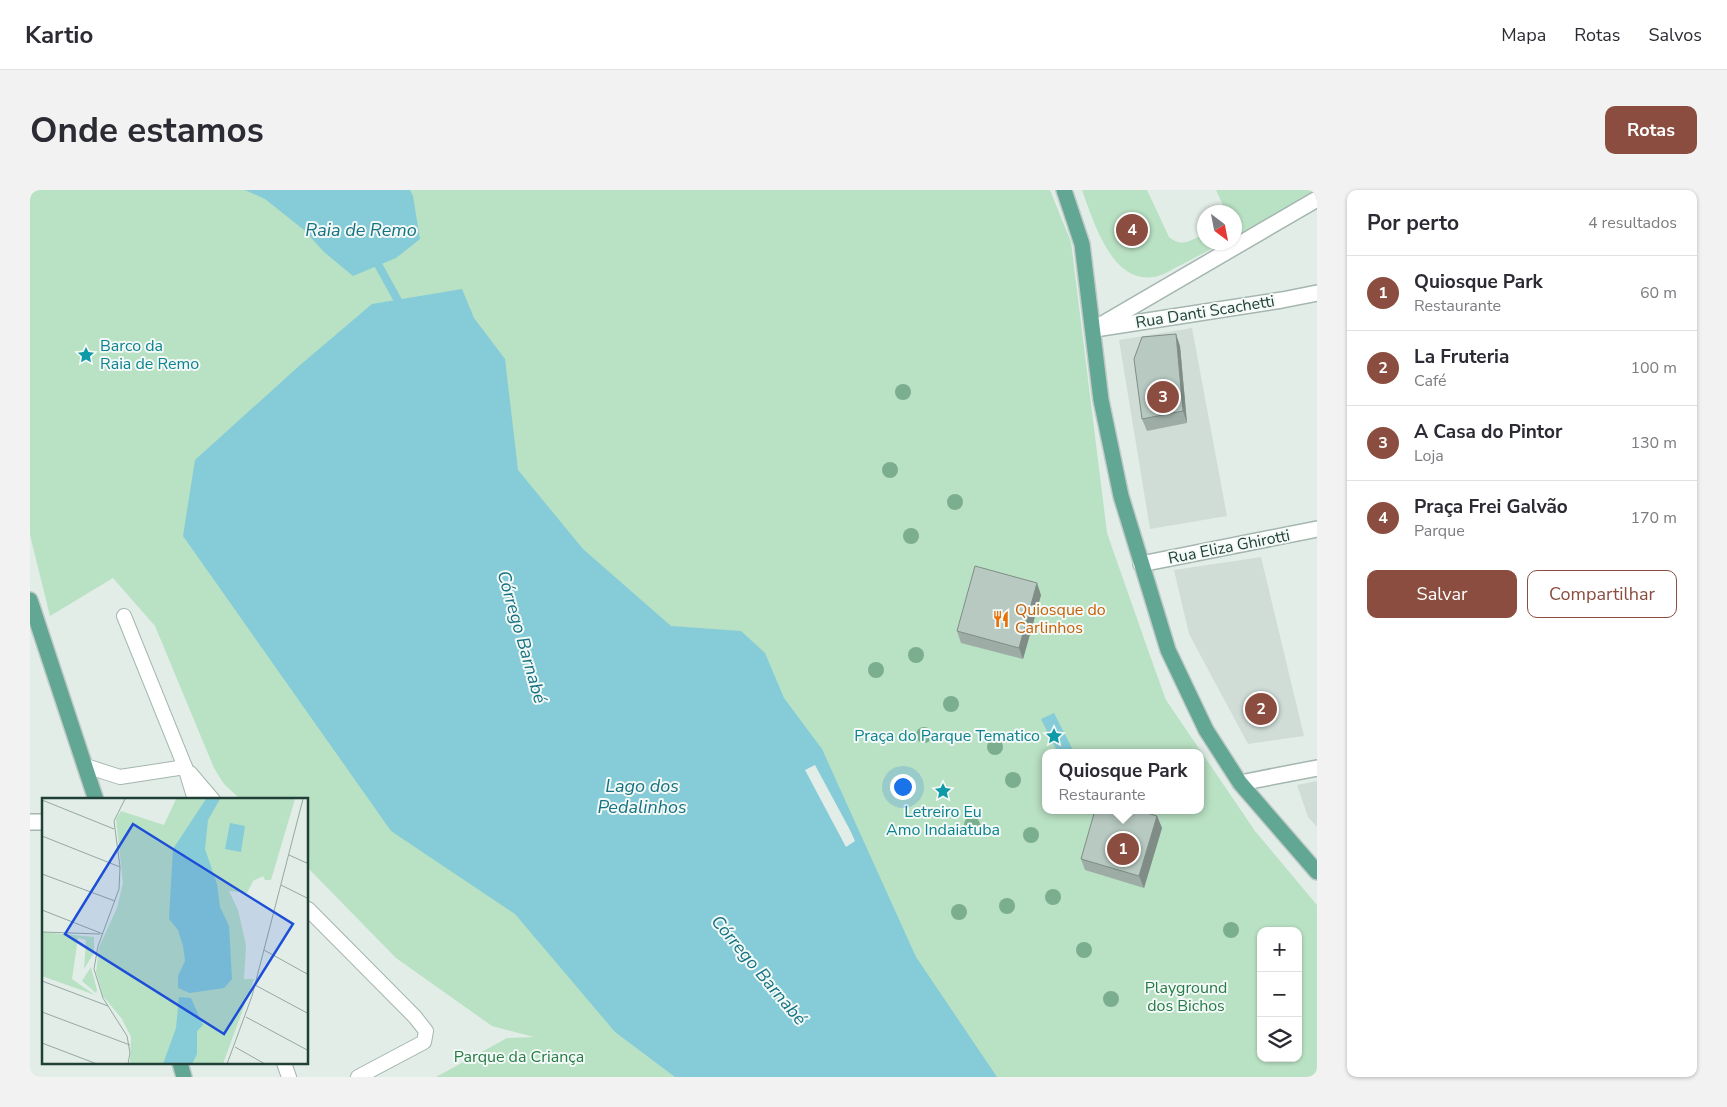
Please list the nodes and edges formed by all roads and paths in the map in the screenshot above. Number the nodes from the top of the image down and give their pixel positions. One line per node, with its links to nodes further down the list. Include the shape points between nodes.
1 (1064, 190): 4 (main road, via 1082,244)
2 (1317, 199): 4 (street)
3 (1317, 293): 4 (street, Rua Danti Scachetti)
4 (1094, 329): 6 (main road, via 1101,400 1121,496)
5 (1317, 529): 6 (street, Rua Eliza Ghirotti)
6 (1141, 564): 12 (main road, via 1168,650 1206,730)
7 (30, 600): 9 (main road)
8 (124, 616): 10 (lane)
9 (86, 766): 10 (lane, via 120,777); 13 (main road)
10 (185, 767): 14 (lane); 15 (lane)
11 (1317, 768): 12 (street)
12 (1240, 783): 16 (main road)
13 (95, 798)
14 (194, 798)
15 (211, 798)
16 (1317, 872)
17 (309, 910): 22 (lane, via 426,1030 424,1042)
18 (180, 1064): 20 (main road)
19 (284, 1064): 21 (lane)
20 (184, 1077)
21 (289, 1077)
22 (358, 1077)

